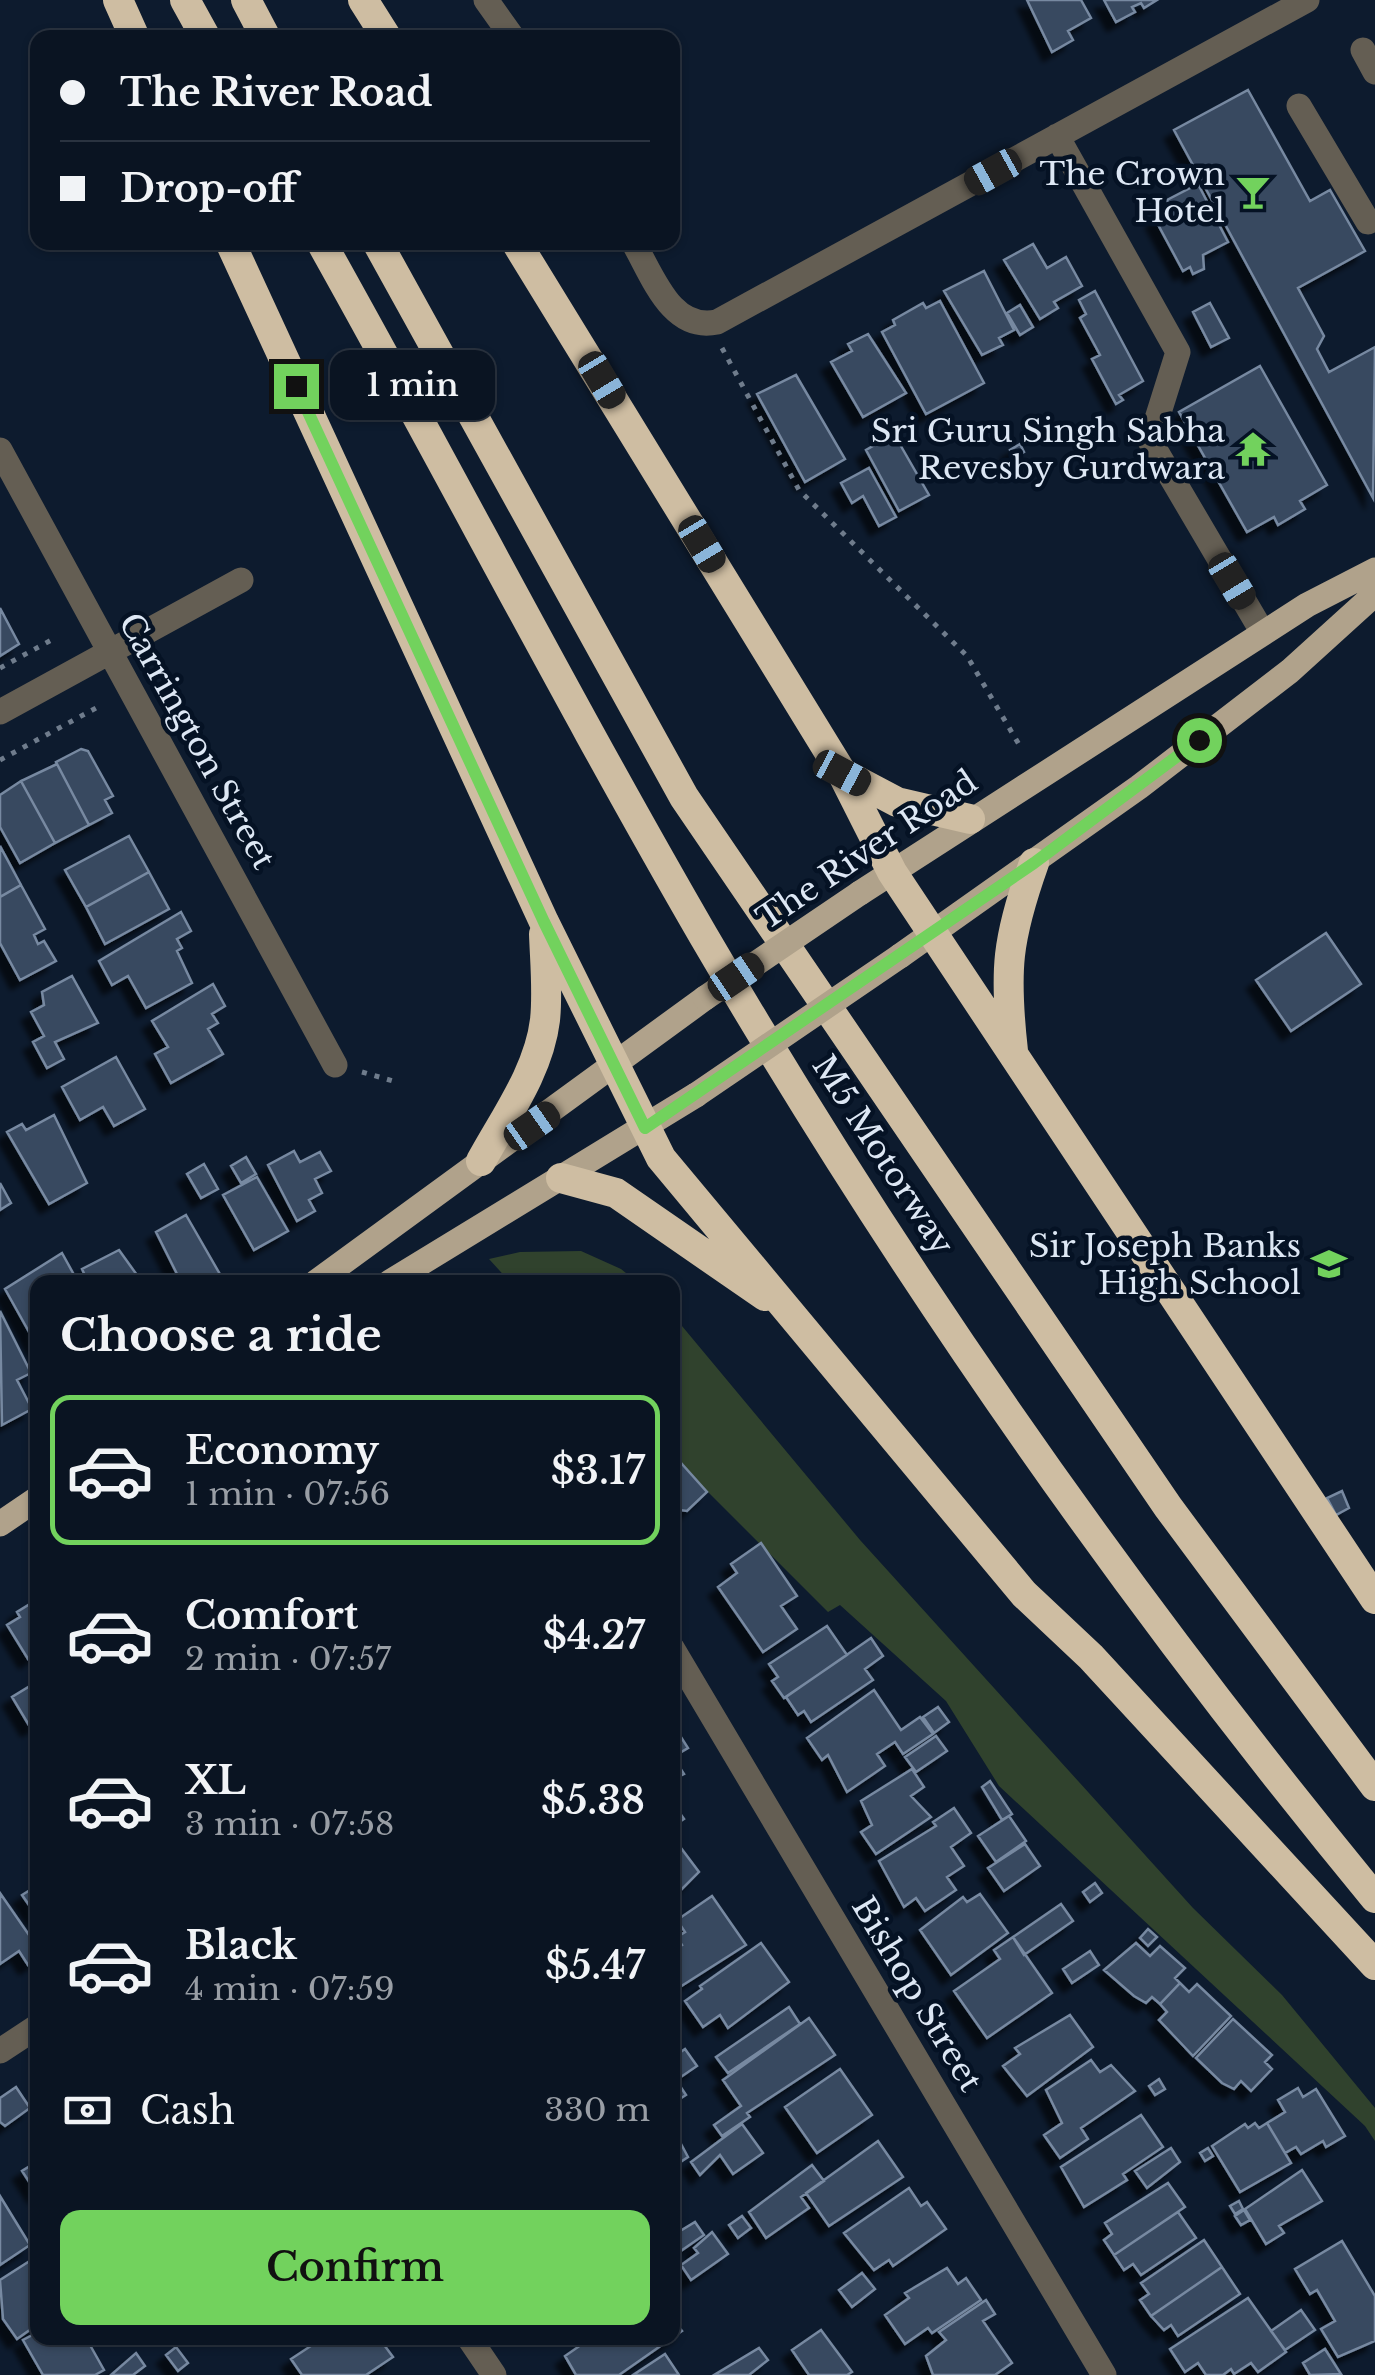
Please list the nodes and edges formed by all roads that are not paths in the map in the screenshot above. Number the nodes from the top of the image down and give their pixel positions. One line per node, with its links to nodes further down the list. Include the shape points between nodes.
1 (118, 0): 7 (highway)
2 (185, 0): 8 (highway)
3 (246, 0): 9 (highway)
4 (363, 0): 10 (highway)
5 (486, 0): 11 (street)
6 (1307, 0): 13 (street)
7 (131, 30)
8 (202, 30)
9 (262, 30)
10 (382, 30)
11 (507, 30)
12 (1299, 106): 14 (street)
13 (1057, 136): 19 (street, via 709,324 690,323 677,312); 24 (street, via 1178,352 1150,441)
14 (1368, 222)
15 (234, 250): 31 (highway)
16 (326, 250): 47 (highway, M5 Motorway, via 703,935 816,1118 1006,1406 1291,1796)
17 (382, 250): 46 (highway, M5 Motorway, via 684,798 1168,1507)
18 (521, 250): 27 (highway)
19 (638, 250)
20 (0, 450): 25 (street, Carrington Street)
21 (1375, 570): 24 (main road, The River Road)
22 (240, 580): 25 (street)
23 (1375, 594): 29 (main road, via 1290,671)
24 (1263, 633): 28 (main road, The River Road)
25 (111, 650): 26 (street); 34 (street, Carrington Street)
26 (0, 712)
27 (842, 773): 28 (highway, via 897,802); 30 (highway)
28 (970, 819): 30 (main road, The River Road)
29 (1034, 863): 32 (main road); 33 (highway, via 1011,928 1006,990)
30 (892, 872): 32 (highway); 35 (main road, The River Road, bridge)
31 (544, 922): 35 (highway); 37 (highway, via 541,1041)
32 (933, 933): 33 (highway); 36 (main road, bridge)
33 (1014, 1058): 44 (highway)
34 (336, 1065)
35 (613, 1067): 36 (highway); 37 (main road, The River Road)
36 (645, 1128): 38 (main road); 41 (highway, via 670,1169)
37 (481, 1161): 39 (main road, The River Road)
38 (561, 1178): 40 (main road); 41 (highway, via 616,1193)
39 (326, 1275)
40 (402, 1275)
41 (792, 1314): 48 (highway, via 1024,1594 1092,1657)
42 (30, 1503): 43 (main road)
43 (0, 1524)
44 (1375, 1598)
45 (680, 1661): 53 (street, Bishop Street)
46 (1375, 1786)
47 (1375, 1898)
48 (1375, 1965)
49 (30, 2031): 50 (street)
50 (0, 2052)
51 (474, 2345): 52 (street)
52 (494, 2375)
53 (1104, 2375)

